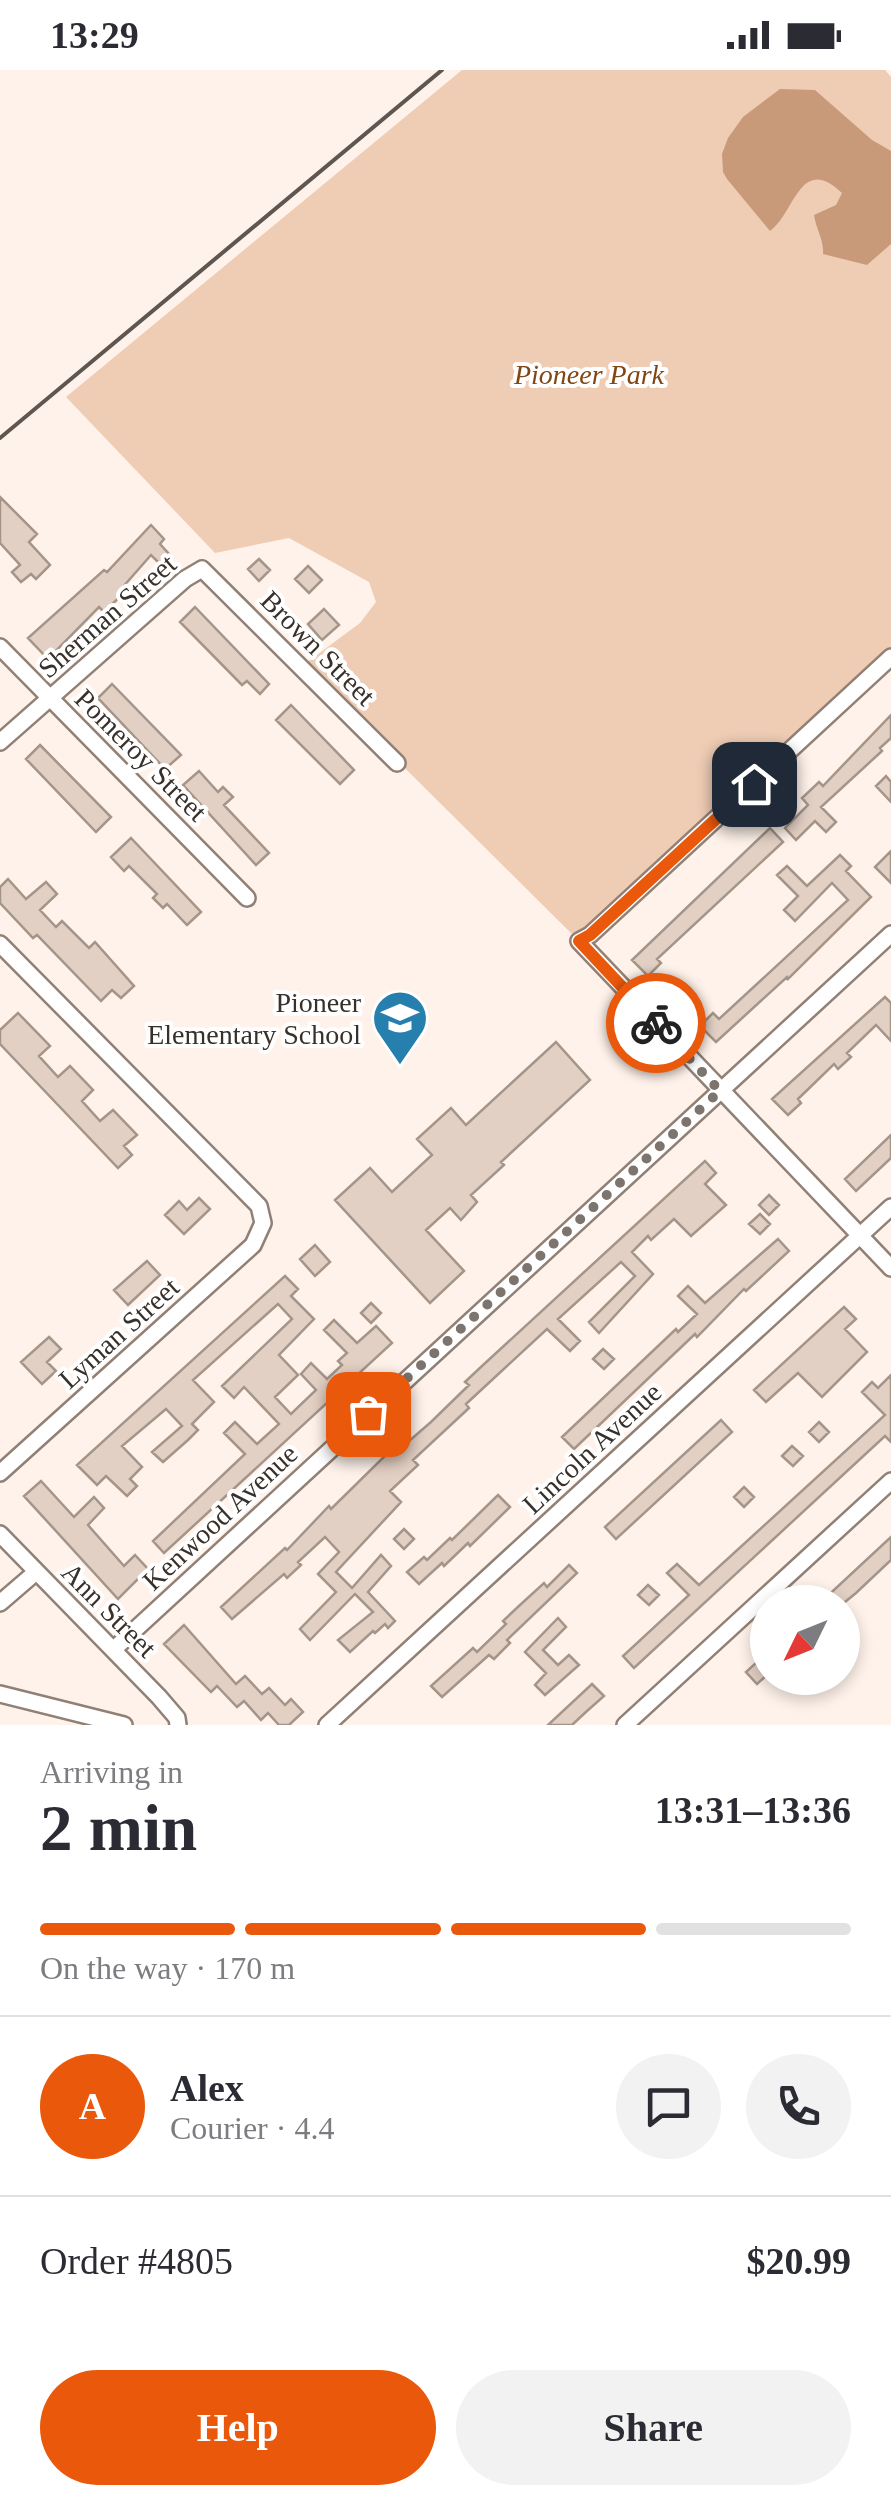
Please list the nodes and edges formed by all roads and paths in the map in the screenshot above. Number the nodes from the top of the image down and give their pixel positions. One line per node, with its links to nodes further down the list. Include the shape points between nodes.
1 (202, 569): 4 (street, Sherman Street); 6 (street, Brown Street)
2 (0, 646): 4 (street, Pomeroy Street)
3 (891, 657): 10 (street, via 579,941)
4 (50, 699): 5 (street, Sherman Street); 7 (street, Pomeroy Street)
5 (0, 742)
6 (397, 764)
7 (247, 898)
8 (891, 934): 10 (street, Kenwood Avenue)
9 (0, 944): 14 (street, Lyman Street, via 259,1206 264,1223 252,1246)
10 (720, 1091): 12 (street); 19 (street, Kenwood Avenue)
11 (891, 1208): 12 (street, Lincoln Avenue)
12 (860, 1236): 13 (street); 23 (street, Lincoln Avenue)
13 (891, 1268)
14 (0, 1473)
15 (891, 1481): 24 (street)
16 (0, 1534): 17 (street, Ann Street)
17 (36, 1572): 18 (street); 19 (street, Ann Street)
18 (0, 1603)
19 (113, 1650): 22 (street, Ann Street)
20 (0, 1694): 21 (street)
21 (124, 1725)
22 (178, 1725)
23 (327, 1725)
24 (626, 1725)

